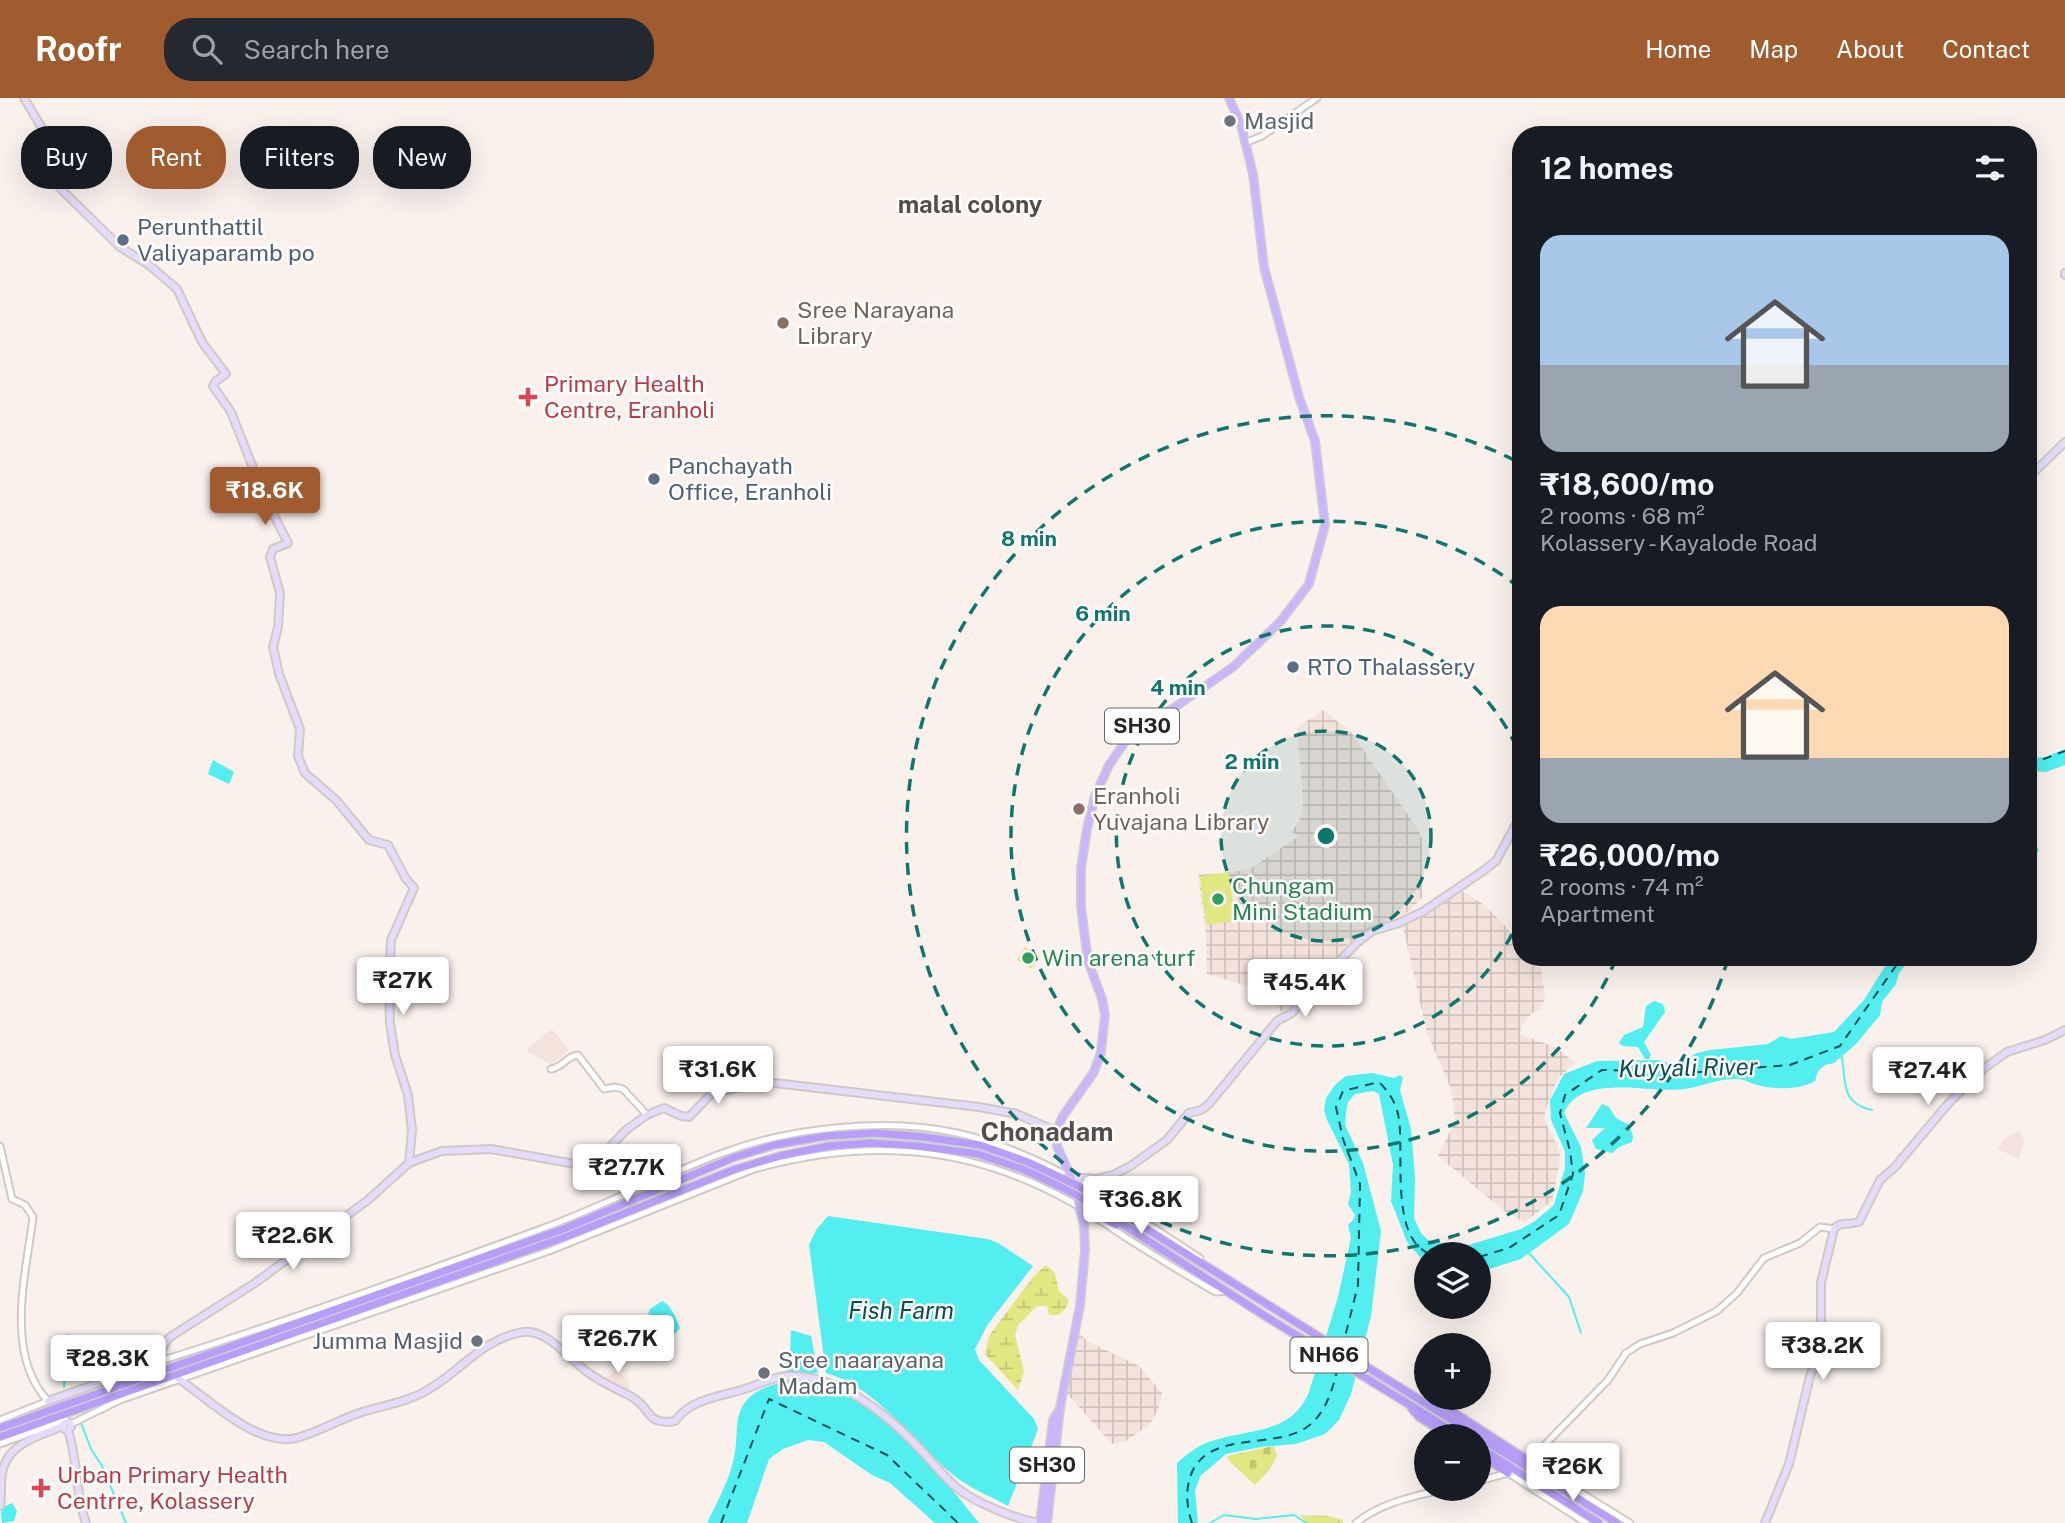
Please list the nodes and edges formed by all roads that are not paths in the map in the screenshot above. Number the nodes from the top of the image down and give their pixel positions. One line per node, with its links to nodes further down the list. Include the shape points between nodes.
1 (24, 98): 13 (main road, via 67,170 58,185 116,244 177,289 202,342 226,374 214,386 231,412 288,543 270,555 280,593 273,647 300,729 298,756 305,773 337,801 369,840 388,845 414,888 391,940 389,982 395,1055 410,1106)
2 (1229, 98): 4 (main road, SH30)
3 (1317, 98): 4 (street)
4 (1245, 143): 11 (main road, SH30, via 1254,174 1264,267 1315,441 1325,525 1309,584 1280,622 1233,667 1127,739 1095,796 1081,868 1081,907 1088,961 1105,1015 1103,1036 1094,1072)
5 (2065, 442): 6 (main road)
6 (2037, 469)
7 (1512, 832): 14 (main road, via 1496,861 1483,872 1424,911 1372,931 1358,942 1292,1013 1277,1021 1209,1104 1185,1116 1167,1140 1115,1174 1097,1179)
8 (2065, 1030): 20 (main road, via 2007,1052 1983,1069 1880,1180 1859,1222)
9 (551, 1069): 10 (street, via 578,1055 604,1090 623,1089)
10 (647, 1115): 11 (main road, via 664,1108 689,1116 712,1093 766,1082 979,1107 1017,1114); 13 (main road, via 593,1165 491,1149 442,1151)
11 (1056, 1131): 14 (main road, via 1057,1146)
12 (0, 1146): 27 (street, via 12,1199 25,1205 33,1217 24,1273 24,1358 29,1375)
13 (410, 1163): 23 (main road, via 307,1246 166,1339)
14 (1071, 1177): 15 (street); 16 (main road); 23 (street, via 956,1132 889,1126 811,1131 722,1152 552,1225)
15 (1099, 1193): 17 (highway); 21 (street)
16 (1079, 1207): 18 (street); 24 (street, via 1008,1173 951,1156 882,1150 819,1154 754,1169 550,1251); 47 (main road, sh30, via 1085,1250 1080,1306)
17 (1118, 1211): 21 (highway, NH66); 35 (highway, NH66, bridge, via 1062,1178 980,1146 875,1133 774,1144 565,1228)
18 (1091, 1215): 19 (highway); 22 (street, via 1207,1287)
19 (1130, 1229): 22 (highway, NH66); 36 (highway, NH66, bridge, via 1063,1188 978,1154 871,1143 829,1146 733,1170 568,1236)
20 (1833, 1229): 41 (street, via 1820,1227 1800,1243 1765,1258 1717,1311 1626,1353 1608,1380); 53 (main road, via 1821,1283 1821,1348 1789,1464)
21 (1226, 1278): 25 (highway, NH66)
22 (1226, 1291): 26 (highway, NH66)
23 (157, 1362): 27 (main road)
24 (179, 1379): 31 (street); 47 (main road, via 249,1429 271,1438 297,1438 338,1420 401,1402 433,1387 485,1346 525,1332 548,1339 587,1372 636,1399 648,1416 660,1423 675,1421 695,1404 775,1378 822,1380 848,1390 885,1418 961,1490 1008,1515)
25 (1414, 1395)
26 (1404, 1401): 32 (highway); 33 (highway, NH66)
27 (49, 1402): 30 (street)
28 (1438, 1410): 34 (highway, NH66)
29 (1450, 1410): 41 (highway)
30 (0, 1420)
31 (67, 1423): 37 (street); 45 (main road, via 11,1453 2,1470); 46 (main road)
32 (1430, 1424)
33 (1441, 1424)
34 (1459, 1424)
35 (0, 1427)
36 (0, 1437)
37 (0, 1444)
38 (1491, 1444): 51 (highway, NH66)
39 (1491, 1455): 50 (highway)
40 (1491, 1461): 42 (highway)
41 (1529, 1461): 52 (street)
42 (1510, 1473): 43 (street); 49 (street)
43 (1491, 1478)
44 (1414, 1498): 48 (street, via 1388,1505)
45 (0, 1506)
46 (86, 1523)
47 (1043, 1523)
48 (1356, 1523)
49 (1586, 1523)
50 (1599, 1523)
51 (1617, 1523)
52 (1630, 1523)
53 (1765, 1523)

